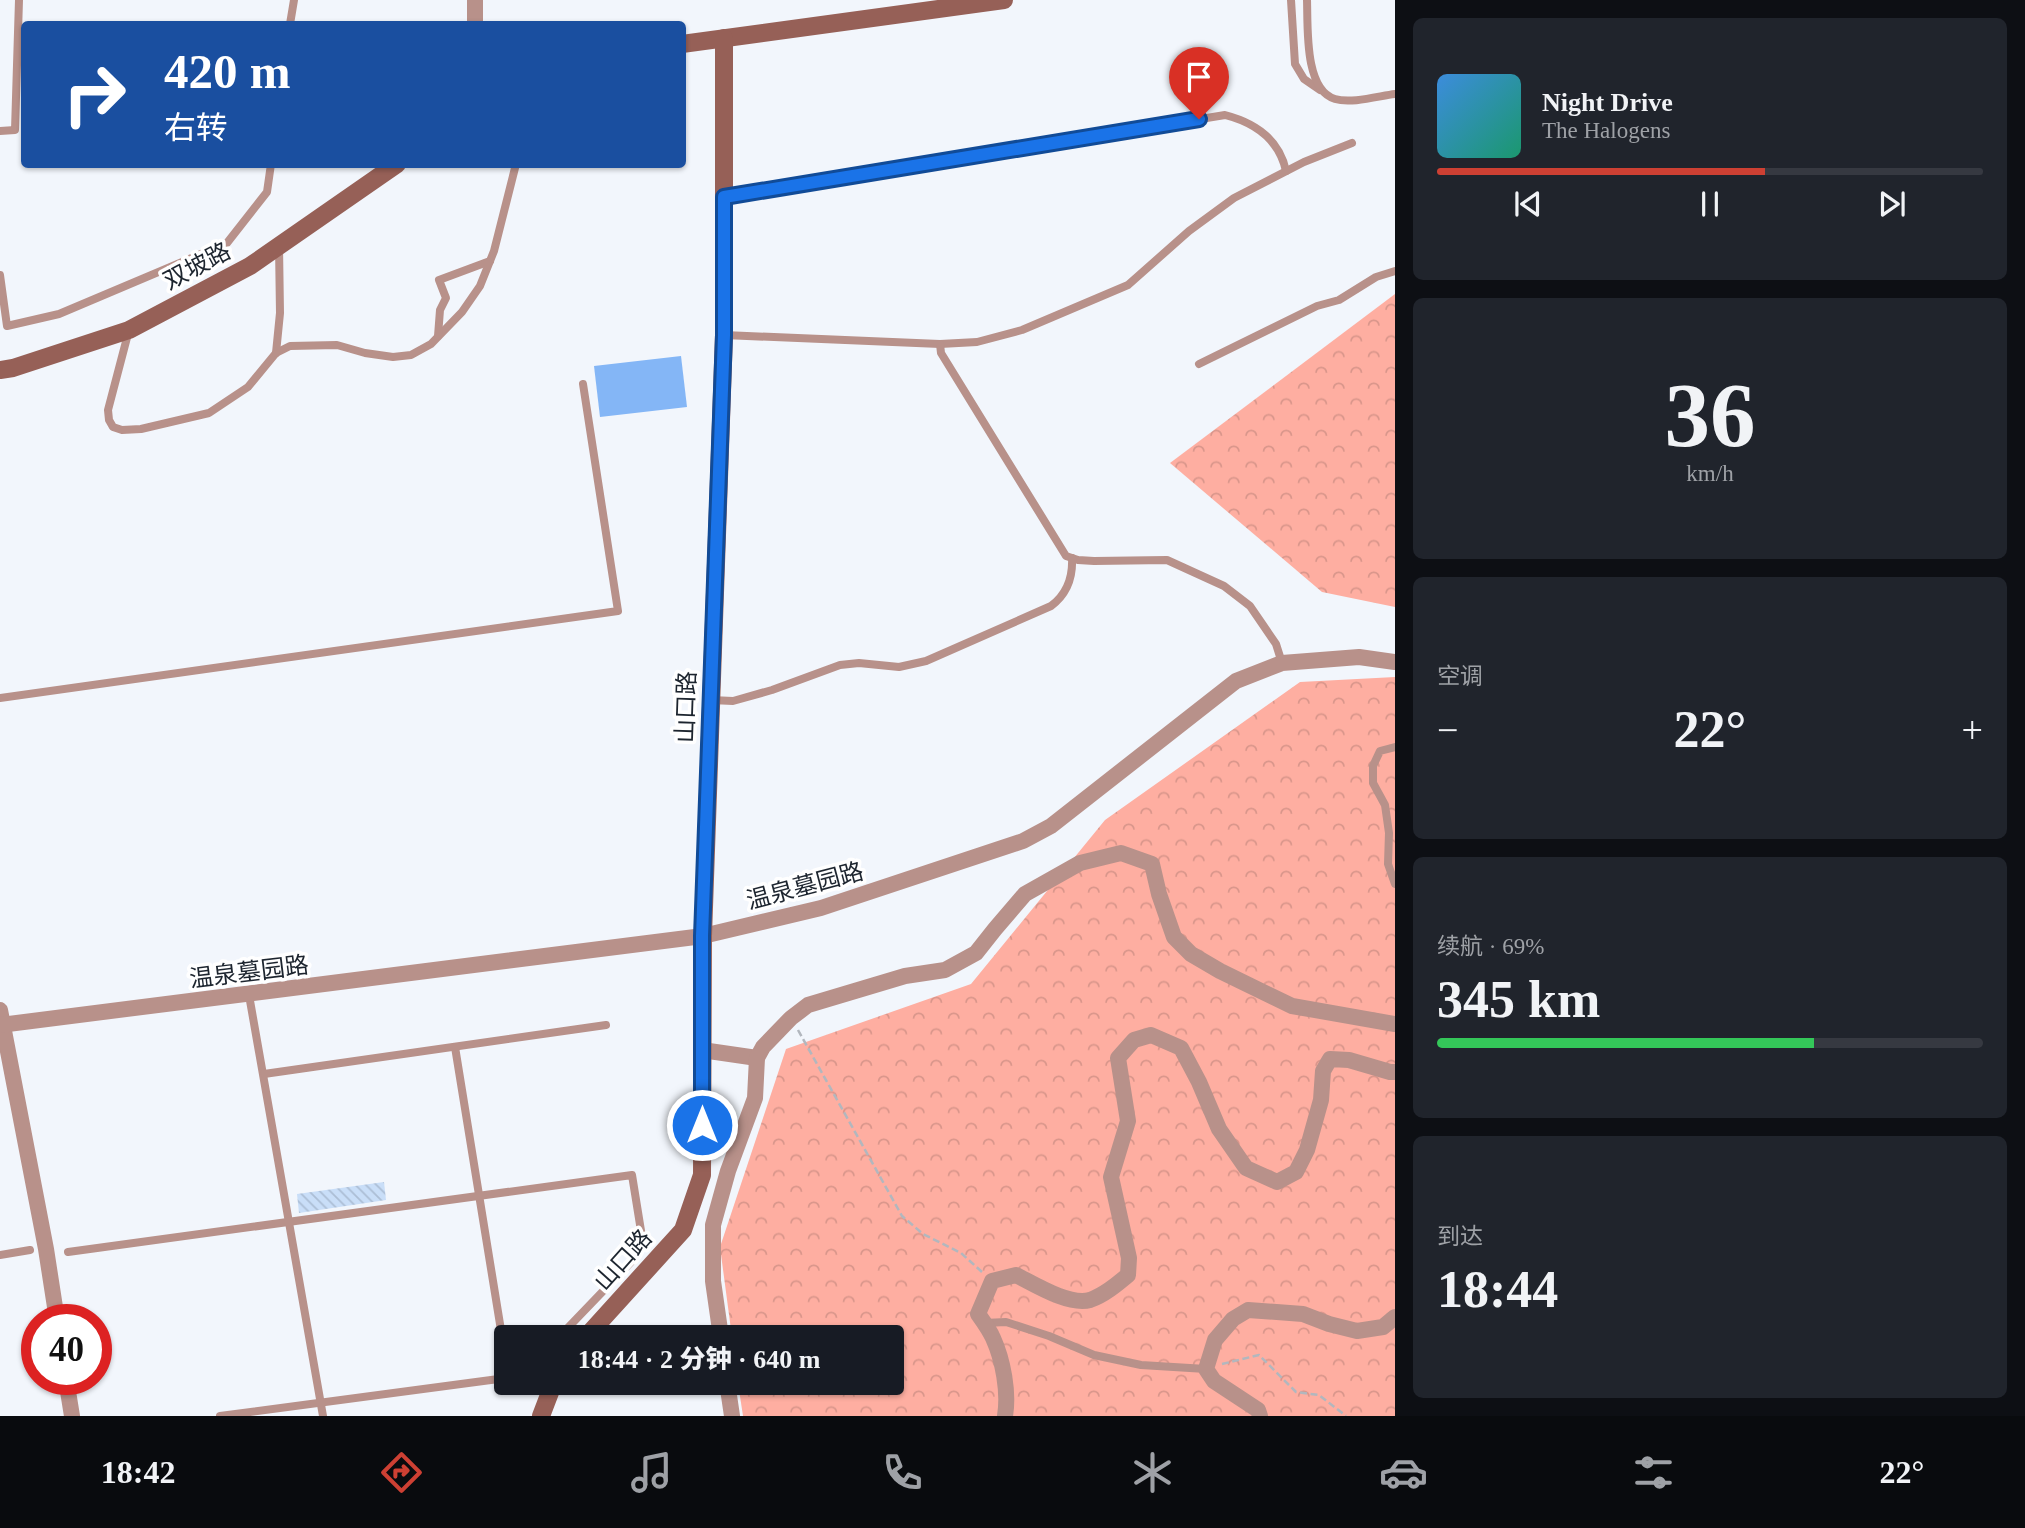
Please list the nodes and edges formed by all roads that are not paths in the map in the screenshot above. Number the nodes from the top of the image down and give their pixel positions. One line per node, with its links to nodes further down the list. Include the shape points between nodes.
1 (19, 0): 13 (lane, via 15,130)
2 (293, 0): 7 (lane)
3 (475, 0): 8 (street)
4 (1004, 0): 9 (street)
5 (1290, 0): 11 (lane, via 1296,64 1304,79)
6 (1307, 0): 11 (lane, via 1309,52)
7 (290, 21)
8 (475, 21)
9 (724, 38): 10 (street); 19 (street, 山口路)
10 (686, 43)
11 (1321, 90): 12 (lane, via 1336,99)
12 (1395, 94)
13 (0, 131)
14 (1352, 143): 18 (lane)
15 (270, 168): 23 (lane, via 267,192 227,243 59,314 7,326)
16 (391, 168): 20 (street, 双坡路)
17 (515, 168): 21 (lane)
18 (1286, 171): 19 (lane, via 1270,138 1244,120 1225,115); 27 (lane, via 1234,198 1128,285 1022,330 977,342)
19 (724, 197): 25 (street, 山口路)
20 (279, 246): 24 (street, 双坡路); 28 (lane)
21 (490, 261): 26 (lane, via 462,313); 26 (lane, via 439,280 446,298)
22 (1395, 271): 29 (lane)
23 (0, 275)
24 (130, 330): 28 (lane, via 108,410 113,427 122,430 209,412 248,387); 30 (street, 双坡路)
25 (724, 335): 27 (lane); 36 (street, 山口路)
26 (438, 337): 28 (lane, via 411,355 393,357 337,345 290,346)
27 (940, 344): 32 (lane, via 941,353 1066,556)
28 (276, 353)
29 (1199, 364)
30 (0, 370)
31 (583, 384): 35 (lane, via 618,611)
32 (1072, 558): 34 (lane, via 1167,560 1224,586 1250,606 1276,644); 36 (lane, via 1063,597 1051,606 926,661 899,667 840,665 733,701)
33 (1395, 662): 34 (street, 温泉墓园路, via 1359,657)
34 (1282, 663): 39 (street, 温泉墓园路, via 1237,681 1051,826 1023,841 821,908)
35 (0, 698)
36 (711, 700): 39 (street, 山口路)
37 (1395, 747): 38 (lane, via 1380,751 1373,766 1373,783 1385,806 1388,864)
38 (1395, 884)
39 (702, 936): 40 (street, 温泉墓园路); 45 (street, 山口路)
40 (249, 995): 41 (street, 温泉墓园路); 48 (lane)
41 (1, 1020): 54 (street)
42 (1395, 1024): 46 (street, via 1292,1006 1191,954 1174,937 1152,864 1121,853 1080,863 1025,894 976,953 945,970 905,976 808,1005)
43 (607, 1025): 44 (lane)
44 (455, 1047): 48 (lane); 49 (lane)
45 (702, 1049): 46 (street); 59 (street, 山口路, via 702,1175 683,1230)
46 (757, 1058): 60 (street, via 755,1098 713,1225 713,1281)
47 (1395, 1072): 56 (street, via 1331,1059 1323,1071 1321,1100 1307,1150 1296,1172 1277,1182 1246,1168 1219,1129 1181,1048 1151,1035 1134,1040 1118,1058 1128,1121 1111,1177 1129,1258 1128,1275 1087,1301 1056,1296 1016,1275 992,1281 978,1314)
48 (264, 1074): 50 (lane)
49 (479, 1195): 50 (lane); 57 (lane); 58 (lane, via 632,1175 642,1237 632,1261)
50 (289, 1222): 52 (lane); 66 (lane)
51 (30, 1250): 53 (lane)
52 (68, 1252)
53 (0, 1255)
54 (55, 1304)
55 (1395, 1317): 61 (street, via 1382,1327 1357,1331 1303,1314 1248,1310 1233,1318 1215,1340)
56 (984, 1323): 61 (lane, via 1006,1322 1094,1355 1141,1366); 72 (street, via 1002,1366 1008,1402)
57 (500, 1325)
58 (571, 1325)
59 (597, 1325)
60 (719, 1325)
61 (1206, 1369): 73 (street, via 1214,1381 1258,1410)
62 (494, 1380): 66 (lane)
63 (69, 1395): 67 (street)
64 (549, 1395): 70 (street)
65 (729, 1395): 71 (street)
66 (321, 1403): 68 (lane); 69 (lane)
67 (72, 1416)
68 (220, 1416)
69 (323, 1416)
70 (541, 1416)
71 (732, 1416)
72 (1005, 1416)
73 (1260, 1416)

